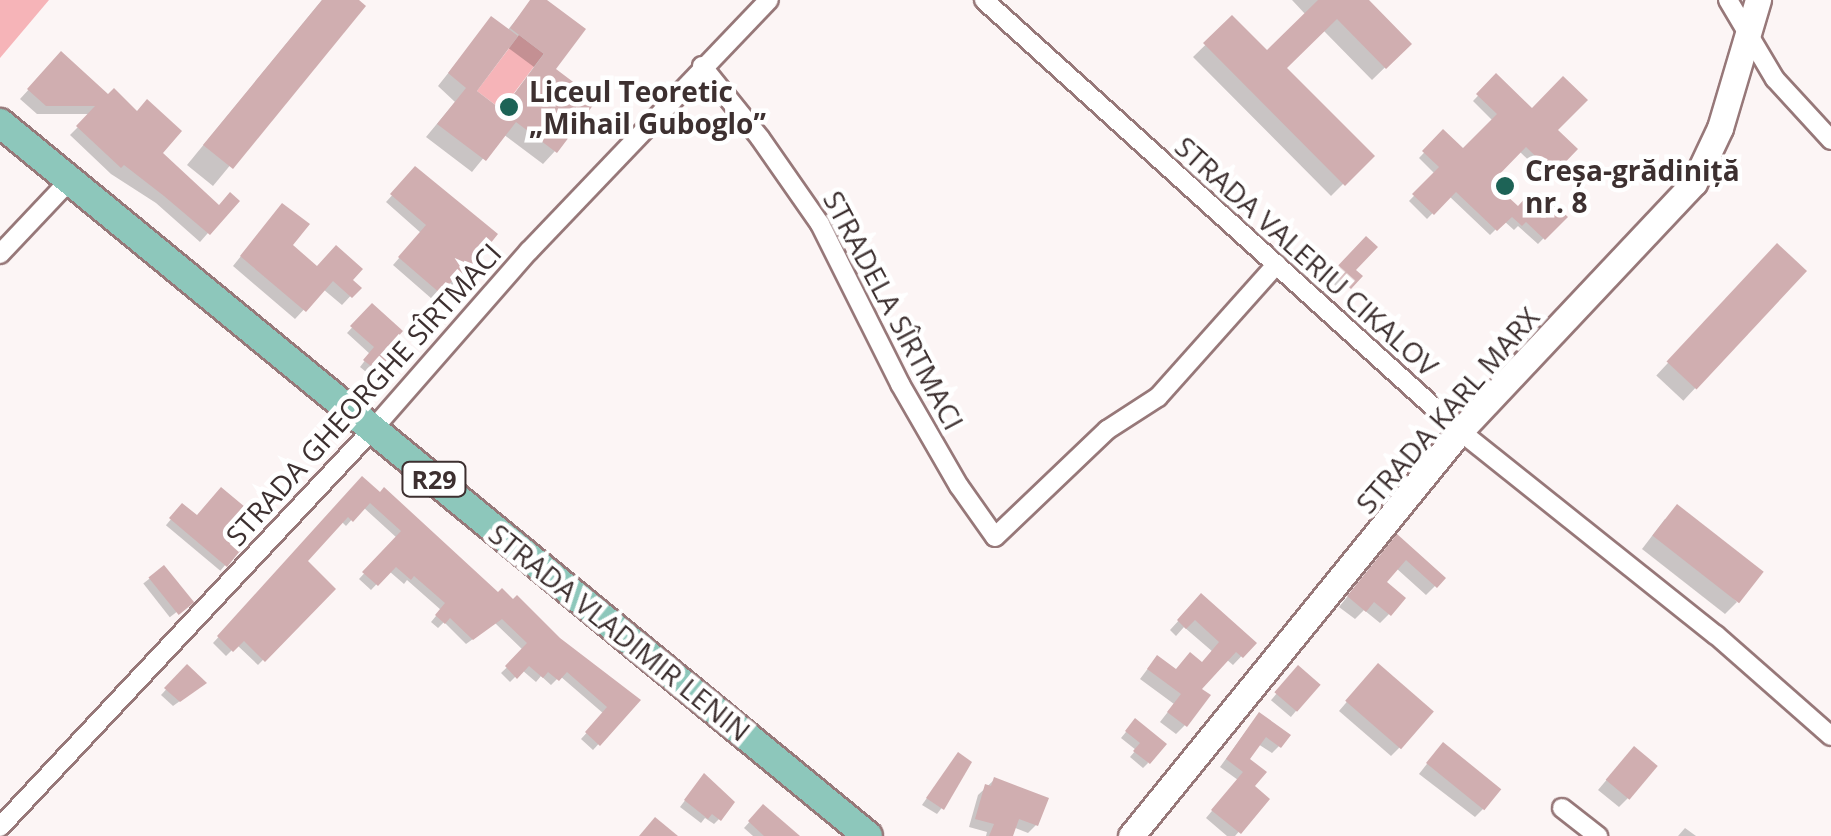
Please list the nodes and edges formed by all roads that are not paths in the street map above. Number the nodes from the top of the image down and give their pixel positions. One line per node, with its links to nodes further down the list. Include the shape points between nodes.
1 (769, 0): 6 (street, STRADA GHEORGHE SÎRTMACI)
2 (984, 0): 11 (street, STRADA VALERIU CIKALOV)
3 (1728, 0): 5 (street)
4 (1758, 0): 5 (street, STRADA KARL MARX)
5 (1748, 30): 8 (street, via 1775,79); 13 (street, STRADA KARL MARX, via 1720,128 1694,184)
6 (702, 66): 11 (street, STRADELA SÎRTMACI, via 820,224 900,384 995,537 1107,430 1158,397); 12 (street, STRADA GHEORGHE SÎRTMACI)
7 (0, 124): 9 (main road, STRADA VLADIMIR LENIN / R29)
8 (1831, 140)
9 (69, 181): 10 (street); 12 (main road, STRADA VLADIMIR LENIN / R29)
10 (0, 254)
11 (1277, 264): 13 (street, STRADA VALERIU CIKALOV)
12 (373, 429): 16 (street, STRADA GHEORGHE SÎRTMACI); 17 (main road, STRADA VLADIMIR LENIN / R29)
13 (1460, 431): 14 (street, STRADA VALERIU CIKALOV); 18 (street, STRADA KARL MARX)
14 (1831, 736)
15 (1562, 808): 19 (street)
16 (0, 827)
17 (868, 836)
18 (1131, 836)
19 (1598, 836)

